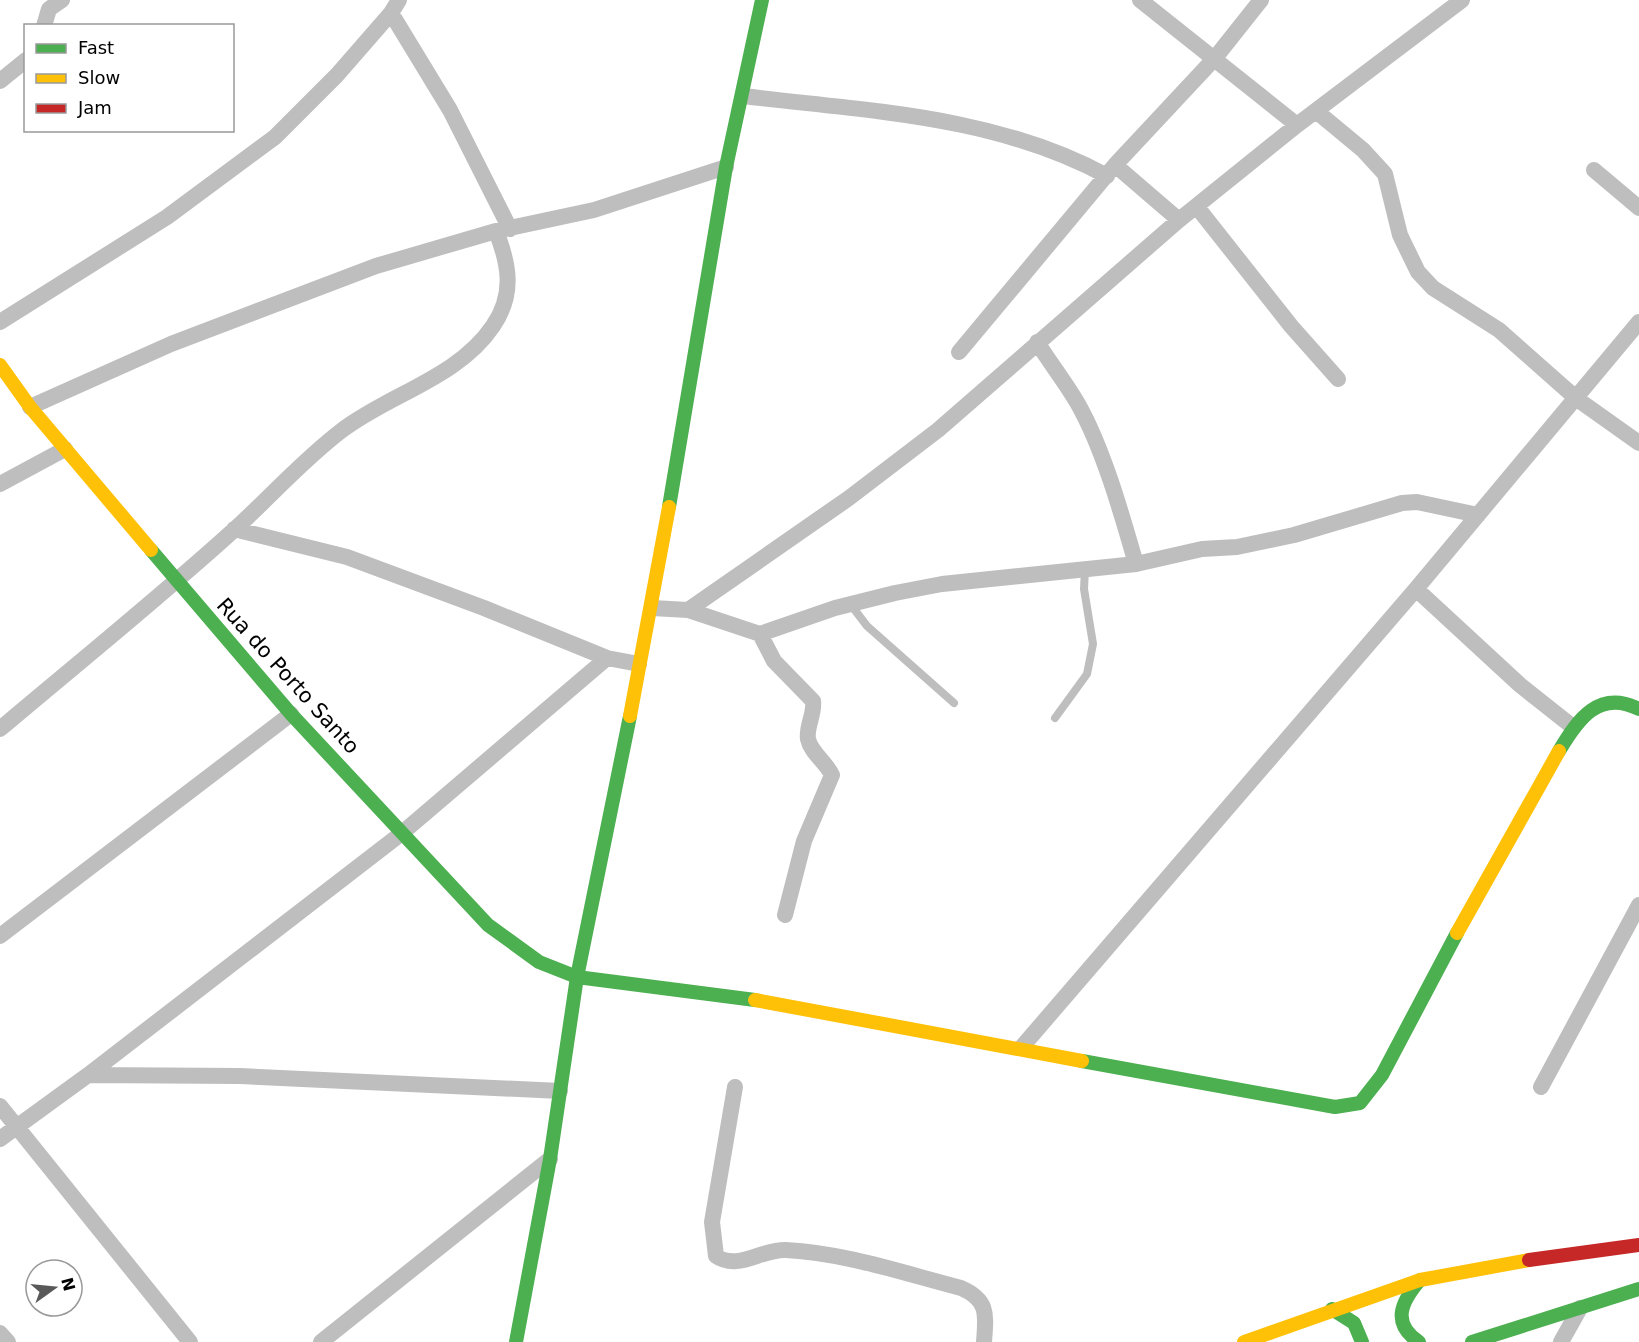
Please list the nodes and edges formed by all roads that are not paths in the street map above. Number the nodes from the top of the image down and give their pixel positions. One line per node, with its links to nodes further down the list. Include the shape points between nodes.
1 (62, 0): 7 (street, via 49,9)
2 (762, 0): 11 (street)
3 (1140, 0): 8 (street)
4 (1262, 0): 8 (street)
5 (1462, 0): 12 (street)
6 (399, 4): 20 (street); 21 (street, via 337,75 275,137 166,217)
7 (45, 24)
8 (1215, 58): 13 (street); 16 (street)
9 (24, 62): 10 (street)
10 (0, 81)
11 (743, 96): 14 (street); 16 (street, via 976,126)
12 (1316, 111): 13 (street); 27 (street, via 1385,174 1400,235 1418,272 1433,288 1500,330)
13 (1297, 125): 17 (street)
14 (726, 167): 20 (street, via 613,204); 39 (street)
15 (1594, 170): 18 (street)
16 (1111, 171): 19 (street); 24 (street)
17 (1197, 207): 19 (street); 26 (street)
18 (1639, 208)
19 (1179, 220): 23 (street)
20 (503, 230): 28 (street, via 376,266 301,294 171,344); 33 (street, via 509,279 493,326 450,367 372,409 341,431)
21 (0, 322)
22 (1639, 322): 27 (street)
23 (1037, 342): 34 (street, via 1086,422); 40 (street, via 903,457)
24 (959, 352)
25 (0, 365): 28 (street, Rua do Porto Santo)
26 (1338, 379)
27 (1577, 399): 29 (street); 32 (street)
28 (30, 407): 30 (street, Rua do Porto Santo)
29 (1639, 443)
30 (65, 449): 31 (street); 36 (street, Rua do Porto Santo)
31 (0, 484)
32 (1478, 515): 34 (street, via 1417,502 1402,503 1272,540 1202,549); 37 (street)
33 (234, 529): 36 (street); 42 (street, via 347,557)
34 (1136, 564): 35 (street)
35 (1085, 569): 38 (street, via 942,584); 47 (lane, via 1084,589 1094,644 1087,674)
36 (176, 580): 46 (street, Rua do Porto Santo); 49 (street)
37 (1416, 588): 48 (street, via 1520,686); 55 (street)
38 (851, 605): 41 (street); 44 (lane, via 867,626)
39 (652, 608): 40 (street); 43 (street)
40 (688, 610): 41 (street)
41 (760, 634): 52 (street, via 774,661 813,701 808,740 832,775 804,841)
42 (607, 658): 43 (street); 50 (street)
43 (639, 664): 54 (street)
44 (954, 703)
45 (1639, 709): 48 (street, via 1615,700 1602,703)
46 (291, 714): 50 (street, Rua do Porto Santo); 53 (street)
47 (1055, 718)
48 (1573, 727): 55 (street, Rua do Porto Santo, via 1485,880 1382,1075 1359,1106 1310,1103)
49 (0, 729)
50 (402, 833): 54 (street, Rua do Porto Santo, via 508,942 539,962); 56 (street)
51 (1639, 905): 58 (street)
52 (785, 915)
53 (0, 936)
54 (577, 977): 55 (street, Rua do Porto Santo, via 749,999); 59 (street)
55 (1021, 1047)
56 (88, 1075): 59 (street, via 240,1076); 61 (street)
57 (735, 1087): 74 (street, via 712,1222 716,1256 735,1263 772,1250 798,1251 961,1288 976,1294 984,1307)
58 (1541, 1087)
59 (560, 1091): 63 (street)
60 (0, 1106): 61 (street)
61 (18, 1126): 62 (street); 71 (street)
62 (0, 1139)
63 (550, 1159): 72 (street); 73 (street)
64 (1637, 1242): 65 (street)
65 (1420, 1280): 68 (street); 77 (street, via 1406,1294 1400,1310 1405,1330)
66 (1639, 1289): 67 (street)
67 (1580, 1308): 78 (street); 79 (street)
68 (1332, 1309): 75 (street); 76 (street, via 1354,1323)
69 (0, 1333): 70 (street)
70 (8, 1342)
71 (190, 1342)
72 (321, 1342)
73 (516, 1342)
74 (984, 1342)
75 (1244, 1342)
76 (1362, 1342)
77 (1419, 1342)
78 (1472, 1342)
79 (1561, 1342)

